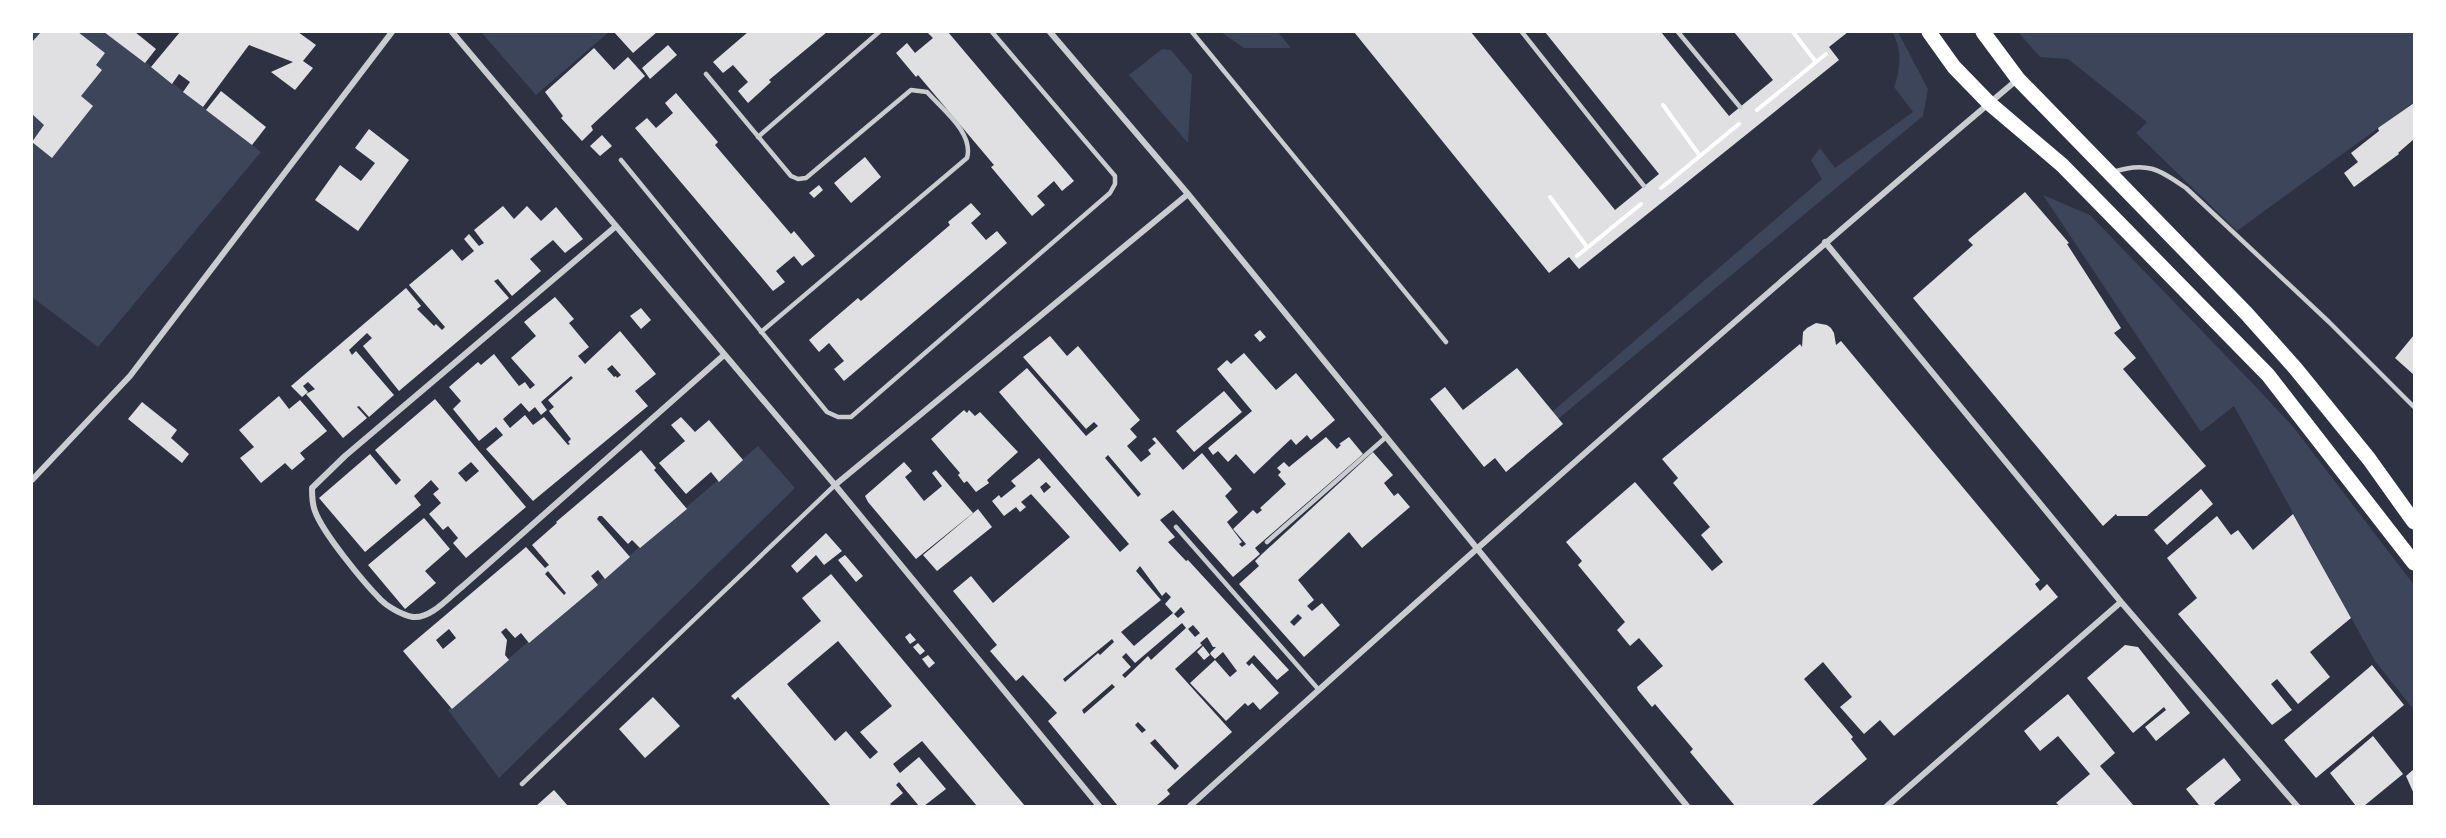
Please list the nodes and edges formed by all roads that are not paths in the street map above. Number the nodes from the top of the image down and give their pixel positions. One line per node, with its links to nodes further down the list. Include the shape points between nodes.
1 (392, 32): 27 (street, via 130,376)
2 (452, 32): 20 (street)
3 (879, 32): 15 (lane)
4 (992, 32): 22 (lane, via 1115,176 1116,184 1110,193 851,417 827,412)
5 (1050, 32): 19 (street)
6 (1192, 32): 23 (lane)
7 (1522, 32): 18 (lane)
8 (1678, 32): 14 (lane)
9 (1929, 32): 13 (main road, via 1954,67)
10 (1983, 32): 12 (main road)
11 (706, 74): 15 (lane)
12 (2018, 79): 13 (street); 17 (main road)
13 (1989, 103): 21 (street); 33 (main road, via 2062,165 2268,375)
14 (1740, 107)
15 (758, 137): 22 (lane, via 791,176 806,178 910,90 918,89 927,92 966,136 970,148 967,158)
16 (621, 160): 22 (lane)
17 (2109, 173): 25 (lane, via 2144,166 2163,171 2186,188); 29 (main road, via 2289,361)
18 (1644, 186)
19 (1188, 194): 26 (street); 28 (street)
20 (615, 226): 24 (street); 24 (street, via 312,488 314,510 322,527 382,601 414,617 427,614)
21 (1825, 242): 32 (street); 34 (street)
22 (761, 332)
23 (1446, 342)
24 (724, 355): 28 (street)
25 (2415, 407)
26 (1385, 438): 31 (lane); 32 (street)
27 (32, 480)
28 (835, 485): 36 (lane); 37 (street)
29 (2415, 522)
30 (1176, 527): 35 (lane)
31 (1267, 542)
32 (1475, 549): 35 (street); 39 (street)
33 (2415, 563)
34 (2121, 602): 40 (street); 41 (street)
35 (1319, 690): 38 (street)
36 (522, 784)
37 (1099, 807)
38 (1190, 807)
39 (1687, 807)
40 (1887, 807)
41 (2297, 807)

